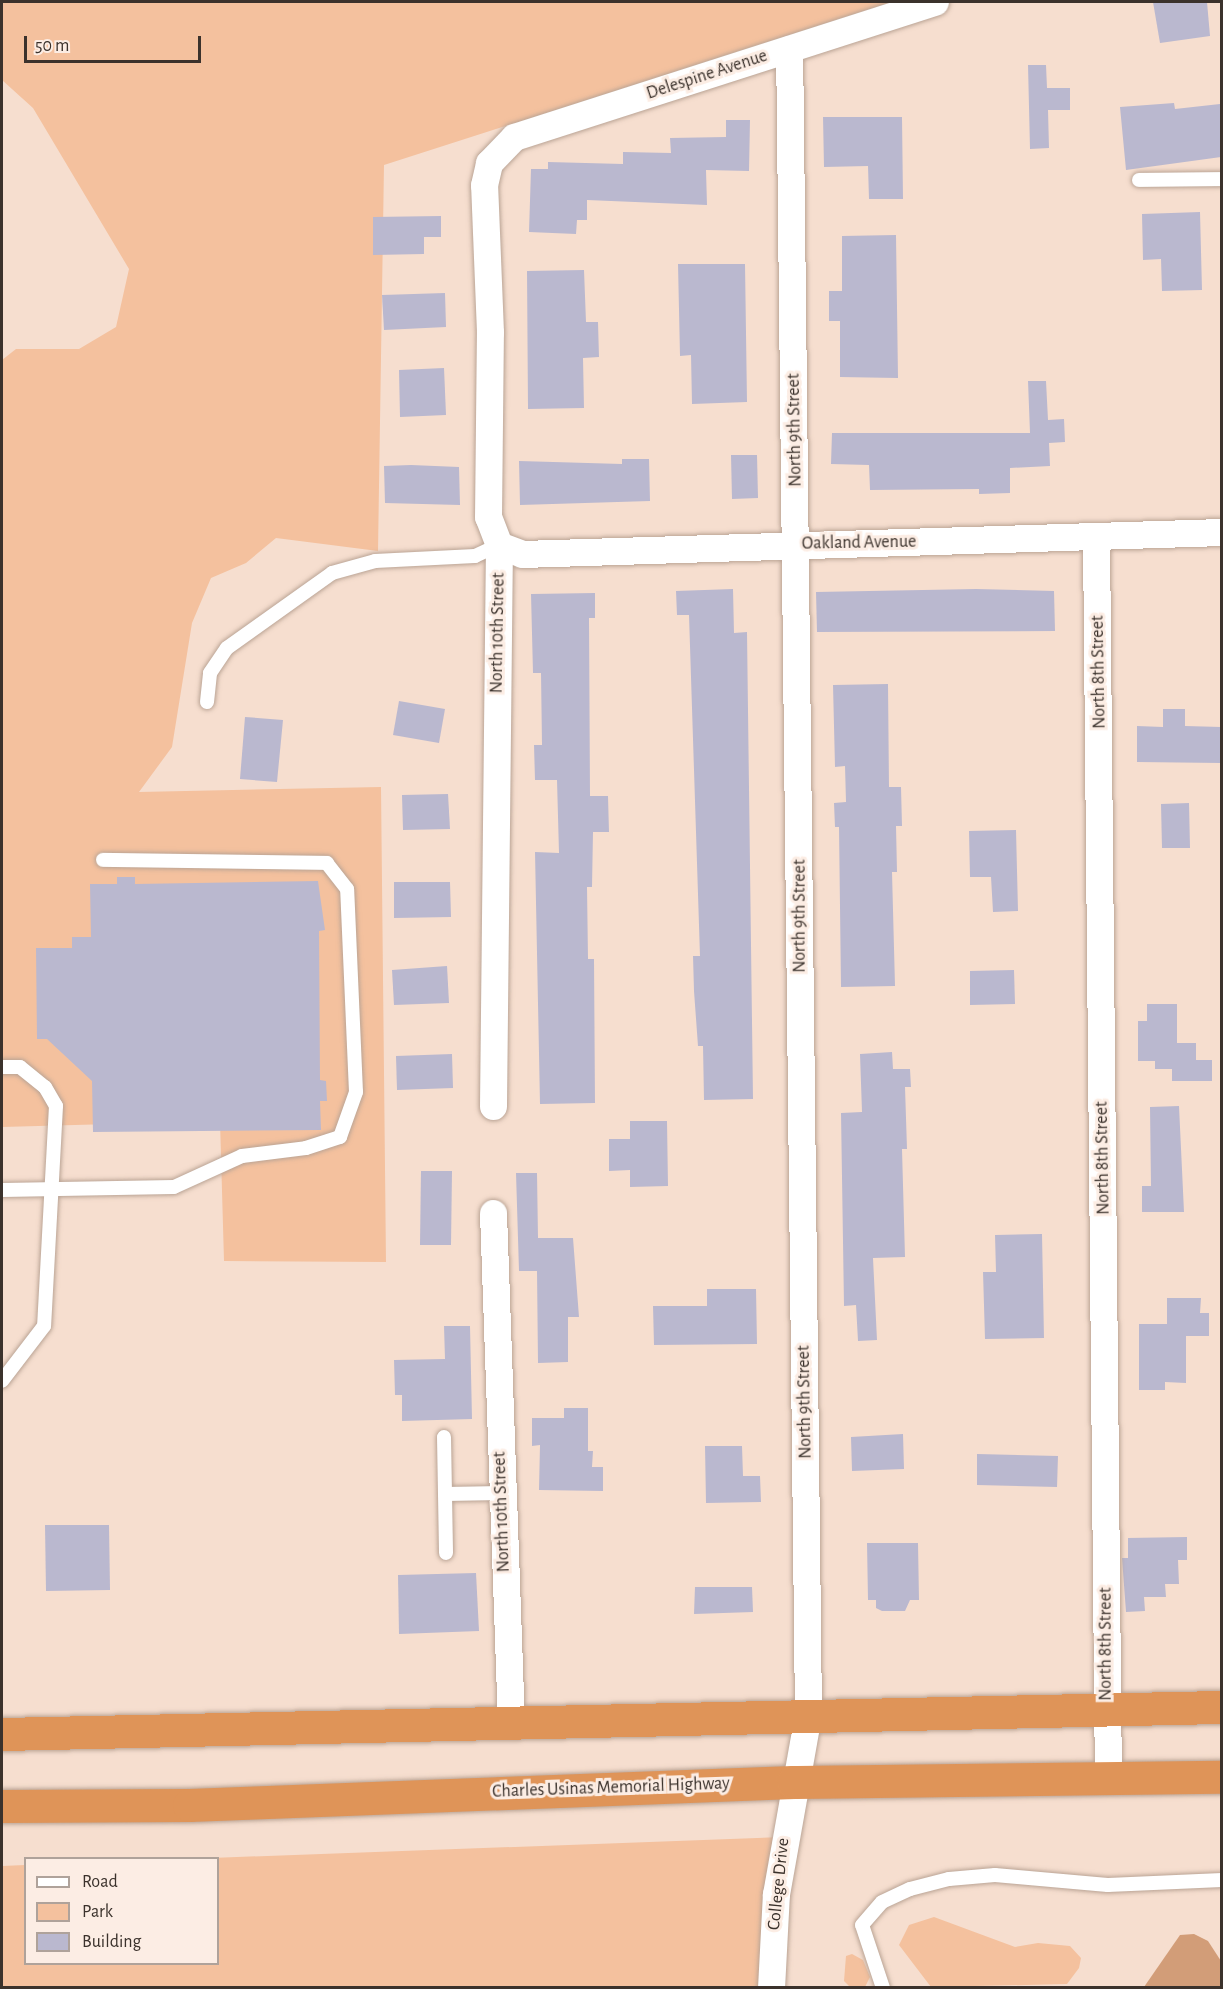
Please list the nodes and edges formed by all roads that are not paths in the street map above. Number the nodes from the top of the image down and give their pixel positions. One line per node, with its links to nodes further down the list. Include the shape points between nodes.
1 (935, 2): 2 (street, Delespine Avenue)
2 (789, 48): 3 (street, Delespine Avenue, via 514,137); 8 (street, North 9th Street)
3 (489, 163): 9 (street, North 10th Street, via 484,185 490,332 488,517)
4 (1221, 178): 5 (lane)
5 (1139, 180)
6 (1221, 532): 7 (street, Oakland Avenue)
7 (1096, 537): 8 (street, Oakland Avenue); 23 (street, North 8th Street)
8 (797, 544): 9 (street, Oakland Avenue, via 522,554); 24 (street, North 9th Street, via 798,1135)
9 (499, 545): 10 (lane, via 475,556 375,561 332,573 227,648 210,673); 13 (street, North 10th Street)
10 (207, 702)
11 (103, 860): 15 (lane, via 327,863 347,889 356,1092 340,1137 306,1148 242,1156 174,1187)
12 (2, 1067): 15 (lane, via 20,1067 45,1086 56,1106)
13 (494, 1106)
14 (2, 1190): 15 (lane)
15 (49, 1190): 17 (lane, via 44,1326)
16 (493, 1213): 19 (street, North 10th Street)
17 (2, 1381)
18 (444, 1437): 20 (lane)
19 (502, 1493): 20 (lane); 25 (street, North 10th Street)
20 (445, 1494): 21 (lane)
21 (446, 1553)
22 (1221, 1707): 23 (highway)
23 (1106, 1711): 24 (highway); 28 (street, North 8th Street)
24 (808, 1715): 25 (highway); 29 (street, North 9th Street)
25 (510, 1723): 26 (highway)
26 (2, 1734)
27 (1221, 1777): 28 (highway, Charles Usinas Memorial Highway)
28 (1108, 1778): 29 (highway, Charles Usinas Memorial Highway)
29 (793, 1782): 30 (highway, Charles Usinas Memorial Highway, via 189,1805); 32 (street, College Drive, via 776,1894)
30 (2, 1806)
31 (1221, 1880): 33 (lane, via 1108,1885 995,1875 949,1879 910,1889 882,1902 862,1925)
32 (771, 1988)
33 (883, 1988)

